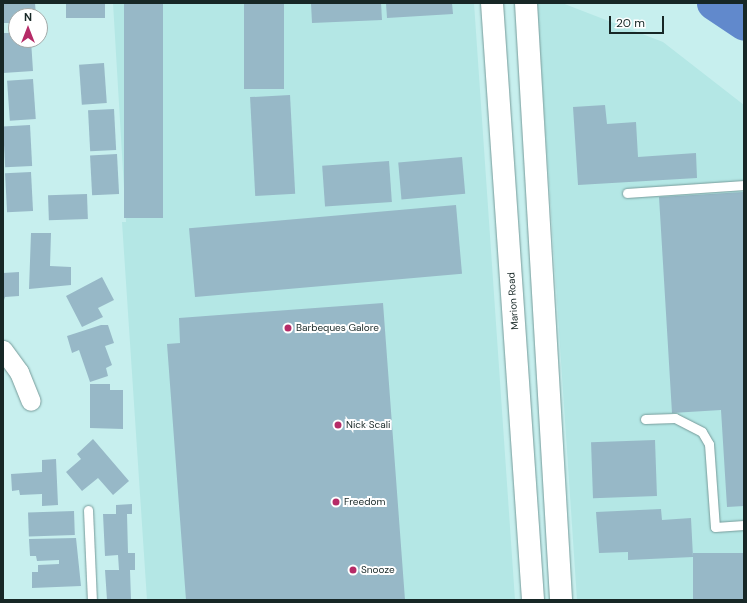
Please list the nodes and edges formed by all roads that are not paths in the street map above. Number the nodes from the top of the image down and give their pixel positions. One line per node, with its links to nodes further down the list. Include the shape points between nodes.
1 (492, 3): 11 (main road, Marion Road)
2 (526, 3): 12 (main road)
3 (744, 185): 4 (lane)
4 (627, 193)
5 (3, 350): 6 (street, via 19,372)
6 (31, 401)
7 (645, 419): 9 (lane, via 675,418 702,432 709,444 715,527)
8 (88, 510): 10 (lane)
9 (744, 525)
10 (92, 600)
11 (533, 600)
12 (561, 600)

